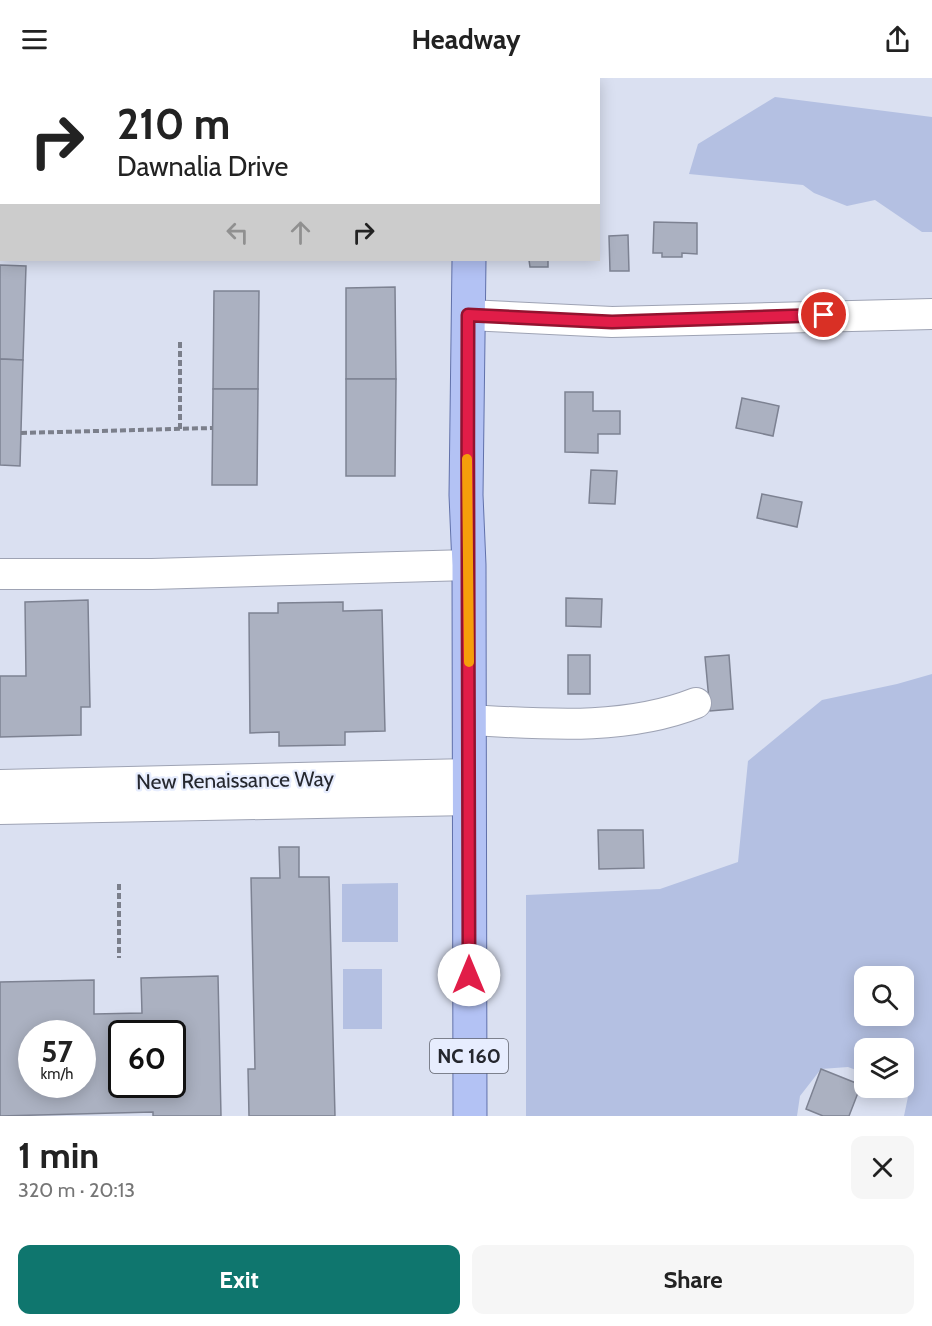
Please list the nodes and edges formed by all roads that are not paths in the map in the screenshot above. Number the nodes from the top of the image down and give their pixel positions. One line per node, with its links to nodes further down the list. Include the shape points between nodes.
1 (469, 261): 3 (main road, NC 160)
2 (932, 314): 3 (street, via 612,322)
3 (468, 315): 4 (main road, NC 160, via 466,495)
4 (470, 565): 5 (street); 7 (main road, NC 160)
5 (0, 574)
6 (696, 703): 7 (street, via 674,712 576,725)
7 (469, 720): 9 (main road, NC 160)
8 (0, 785): 9 (street, New Renaissance Way)
9 (469, 787): 10 (street, New Renaissance Way); 11 (main road, NC 160)
10 (0, 809)
11 (470, 1116)

